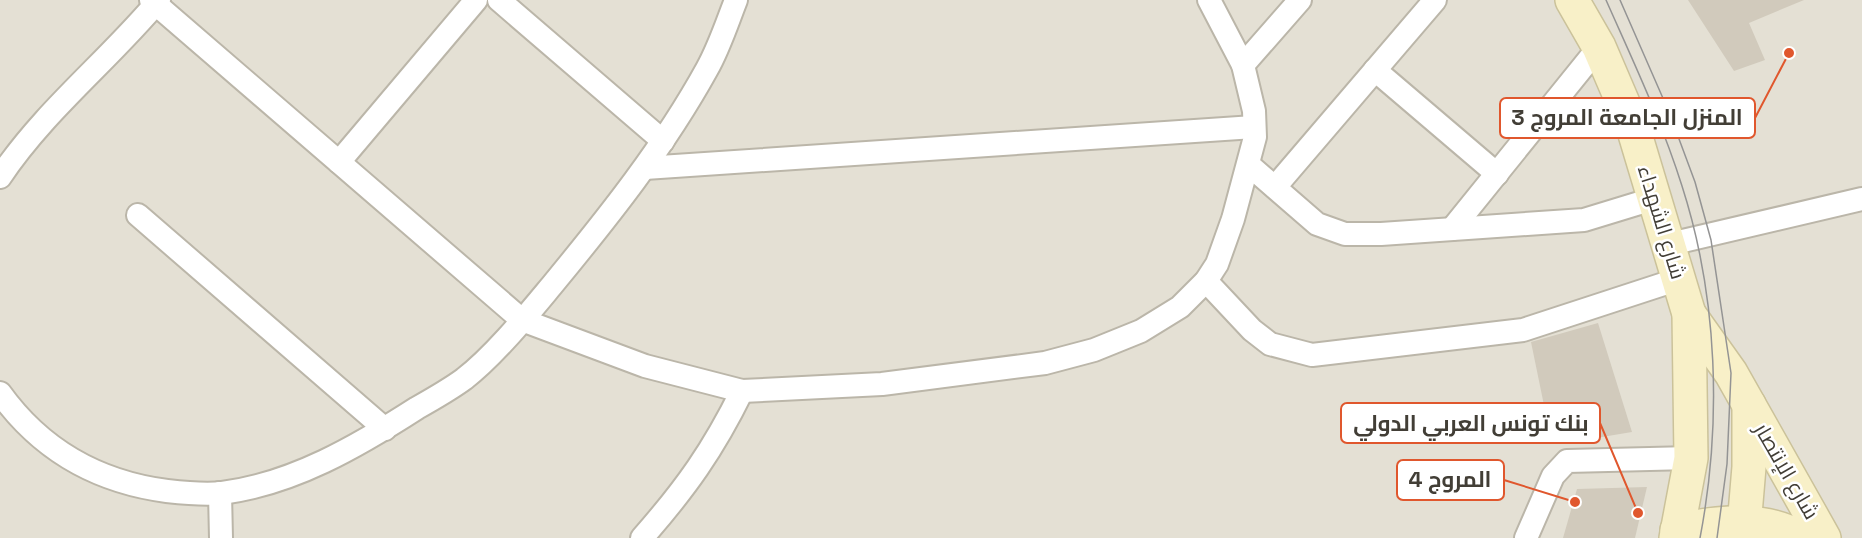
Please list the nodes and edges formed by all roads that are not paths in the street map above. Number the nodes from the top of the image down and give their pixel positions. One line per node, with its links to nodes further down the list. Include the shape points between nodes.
1 (476, 0): 14 (street)
2 (499, 0): 13 (street)
3 (736, 0): 13 (street, via 708,68)
4 (1209, 0): 10 (street)
5 (1300, 0): 10 (street)
6 (1436, 0): 11 (street)
7 (1572, 0): 9 (main road, شارع الشهداء)
8 (155, 1): 14 (street); 18 (street, via 19,148)
9 (1599, 47): 17 (street); 20 (main road, شارع الشهداء, via 1632,124)
10 (1243, 65): 12 (street)
11 (1375, 70): 17 (street); 19 (street)
12 (1254, 127): 15 (street); 16 (street)
13 (663, 141): 16 (street)
14 (339, 162): 28 (street)
15 (1249, 165): 19 (street); 26 (street, via 1217,264)
16 (645, 168): 28 (street)
17 (1497, 174): 23 (street)
18 (0, 177)
19 (1275, 188): 23 (street, via 1317,224 1338,232 1381,234)
20 (1656, 198): 23 (street, via 1584,220); 24 (main road, شارع الشهداء)
21 (1862, 199): 24 (street)
22 (138, 215): 32 (street)
23 (1452, 229)
24 (1670, 244): 25 (main road, شارع الشهداء)
25 (1679, 279): 26 (street, via 1523,330 1312,355 1270,344); 27 (main road, شارع الشهداء)
26 (1206, 281): 29 (street, via 1180,307 1141,331 1095,350 1045,363 882,384)
27 (1689, 314): 31 (main road, شارع الإنتصار); 33 (main road)
28 (522, 320): 29 (street, via 645,366); 32 (street, via 465,378)
29 (742, 391): 38 (street, via 685,489)
30 (0, 393): 34 (street, via 29,426 61,453 99,475 143,487)
31 (1749, 404): 35 (main road); 41 (main road, شارع الإنتصار)
32 (385, 429): 34 (street, via 307,469)
33 (1692, 458): 36 (main road); 39 (street, via 1567,461 1553,476)
34 (220, 494): 37 (street)
35 (1745, 530): 36 (main road, via 1720,522); 40 (main road, via 1780,529)
36 (1676, 534)
37 (221, 538)
38 (642, 538)
39 (1526, 538)
40 (1801, 538)
41 (1824, 538)

